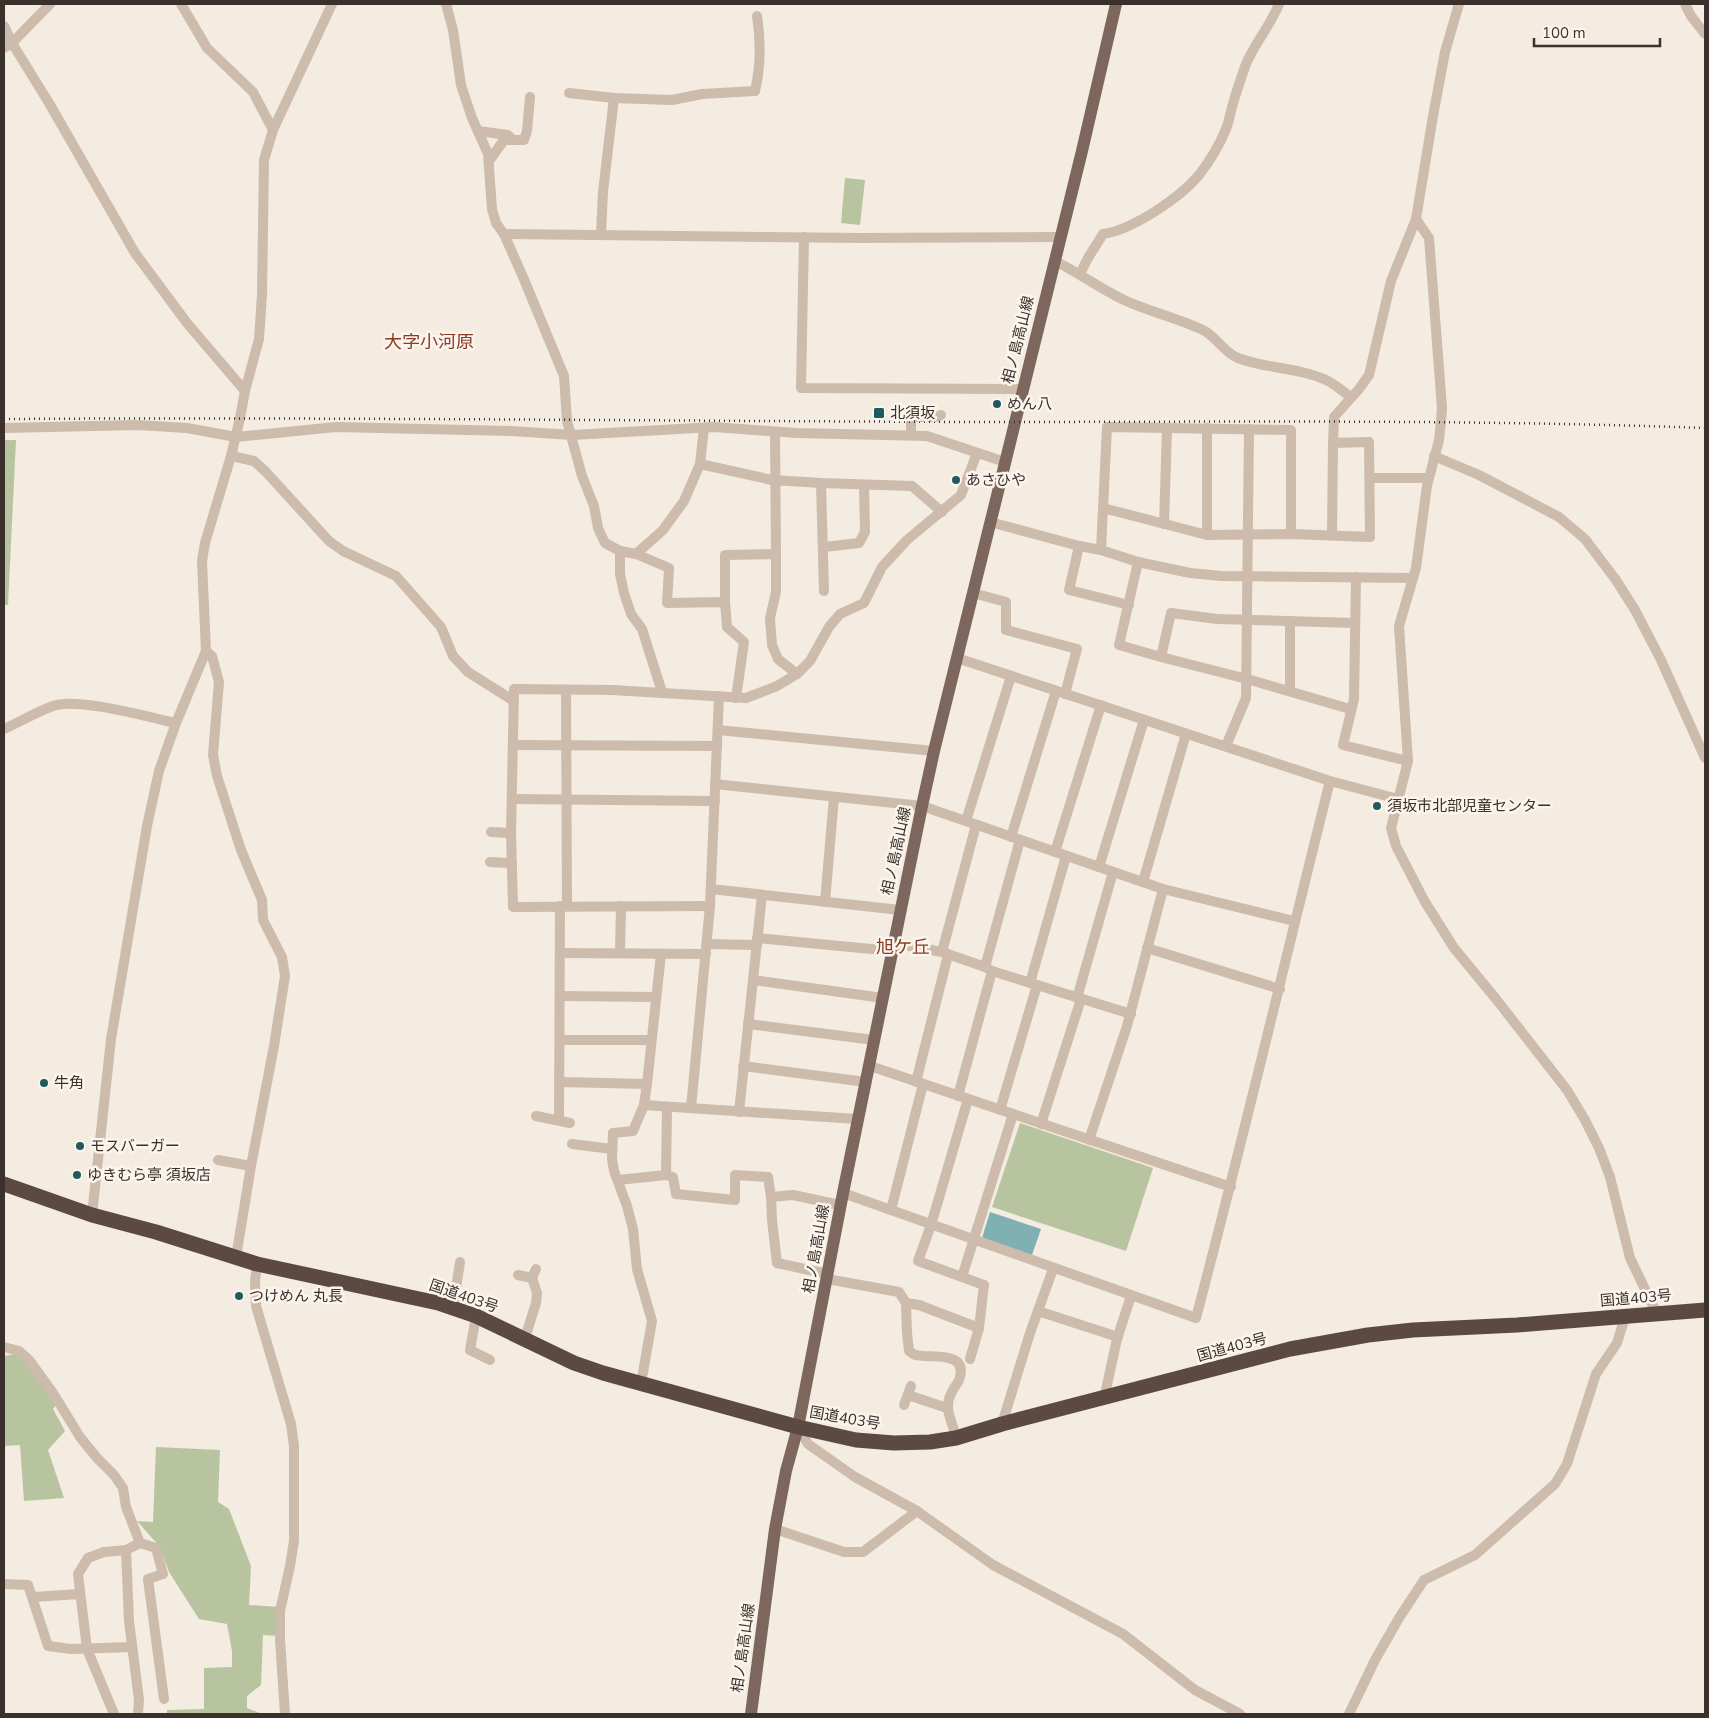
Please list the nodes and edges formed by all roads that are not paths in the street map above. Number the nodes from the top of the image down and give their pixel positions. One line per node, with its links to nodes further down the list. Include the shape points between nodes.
1 (50, 4): 12 (street)
2 (181, 4): 16 (street, via 207,48 253,92)
3 (332, 4): 16 (street)
4 (446, 4): 17 (street, via 460,85)
5 (1116, 4): 24 (main road, 相ノ島高山線)
6 (1279, 4): 26 (street, via 1247,63 1227,127 1214,154 1180,193 1144,218 1118,231 1103,234)
7 (1459, 4): 20 (street, via 1445,52)
8 (1685, 4): 11 (street)
9 (757, 16): 15 (street, via 760,52 755,91 702,94 672,100)
10 (4, 26): 12 (street)
11 (1705, 34)
12 (8, 45): 28 (street, via 49,103 134,253 187,323)
13 (569, 93): 15 (street)
14 (530, 97): 18 (street, via 524,140)
15 (614, 98): 22 (street)
16 (272, 130): 28 (street, via 264,160 259,339)
17 (478, 131): 18 (street, via 508,135); 19 (street)
18 (511, 139): 19 (street, via 504,140)
19 (489, 161): 21 (street, via 492,209)
20 (1416, 218): 29 (street, via 1391,281 1369,375); 43 (street, via 1429,238 1442,408)
21 (504, 234): 22 (street); 37 (street, via 564,376 567,421)
22 (601, 234): 23 (street)
23 (804, 237): 24 (street); 27 (street, via 801,388)
24 (1060, 237): 25 (main road, 相ノ島高山線)
25 (1055, 261): 26 (street); 27 (main road, 相ノ島高山線)
26 (1080, 274): 29 (street, via 1124,300 1205,330 1225,351 1238,358 1328,380)
27 (1022, 389): 44 (main road, 相ノ島高山線)
28 (245, 391): 39 (street)
29 (1351, 397): 40 (street, via 1334,416)
30 (941, 415): 38 (street, via 911,417)
31 (4, 428): 39 (street, via 138,425 187,428)
32 (704, 428): 36 (street); 37 (street); 45 (street)
33 (1206, 428): 34 (street); 35 (street); 56 (street)
34 (1249, 429): 55 (street, via 1291,430); 57 (street)
35 (1166, 430): 51 (street, via 1107,428); 54 (street)
36 (774, 432): 38 (street); 48 (street)
37 (572, 435): 39 (street, via 511,430 336,427); 62 (street, via 598,528 605,543)
38 (911, 436): 41 (street, via 927,436)
39 (236, 437): 42 (street)
40 (1333, 443): 46 (street, via 1369,442); 58 (street)
41 (976, 453): 44 (street); 52 (street, via 961,494)
42 (231, 456): 76 (street, via 202,561); 88 (street, via 254,461 336,546 396,576 442,627 453,656 468,672)
43 (1434, 456): 47 (street); 101 (street, via 1479,475 1559,517 1585,539 1635,610)
44 (1004, 462): 53 (main road, 相ノ島高山線)
45 (700, 464): 48 (street); 63 (street, via 684,501 663,530)
46 (1370, 478): 47 (street); 58 (street, via 1370,537)
47 (1428, 478): 68 (street)
48 (775, 480): 49 (street); 64 (street)
49 (821, 483): 50 (street); 60 (street)
50 (864, 485): 52 (street, via 912,486); 60 (street, via 865,532 859,543)
51 (1104, 508): 54 (street); 61 (street)
52 (942, 512): 79 (street, via 882,567 864,603 840,614 810,661)
53 (990, 522): 59 (street); 70 (main road, 相ノ島高山線)
54 (1164, 524): 56 (street)
55 (1291, 534): 57 (street); 58 (street)
56 (1207, 535): 57 (street)
57 (1248, 535): 66 (street)
58 (1332, 535)
59 (1079, 546): 61 (street); 72 (street, via 1069,590)
60 (824, 547): 69 (street)
61 (1101, 550): 65 (street)
62 (620, 551): 63 (street); 84 (street, via 624,593 631,614 642,629)
63 (636, 554): 71 (street, via 669,568 667,603)
64 (776, 554): 71 (street, via 725,555); 79 (street, via 776,592 770,618 772,646 778,659)
65 (1138, 562): 66 (street, via 1190,573); 72 (street)
66 (1247, 576): 67 (street); 73 (street)
67 (1356, 577): 68 (street); 75 (street)
68 (1413, 578): 102 (street, via 1399,626)
69 (824, 591)
70 (973, 593): 78 (main road, 相ノ島高山線); 85 (street, via 1006,602 1006,630 1077,649)
71 (726, 602): 87 (street, via 727,627 744,642)
72 (1129, 605): 77 (street, via 1119,645)
73 (1247, 620): 74 (street); 77 (street, via 1216,620 1171,613); 81 (street)
74 (1290, 621): 75 (street); 83 (street)
75 (1354, 623): 90 (street, via 1354,699)
76 (206, 651): 92 (street); 174 (street, via 212,656 218,682 213,755 217,776 241,850 262,900 263,920 282,957 285,976)
77 (1161, 657): 81 (street)
78 (957, 658): 80 (street); 100 (main road, 相ノ島高山線)
79 (797, 674): 87 (street, via 760,693)
80 (1012, 676): 85 (street); 111 (street)
81 (1246, 678): 83 (street); 99 (street, via 1246,698)
82 (566, 690): 84 (street); 88 (street, via 514,690); 97 (street)
83 (1290, 691): 90 (street)
84 (662, 692): 86 (street)
85 (1061, 693): 89 (street); 114 (street)
86 (719, 696): 87 (street); 94 (street)
87 (736, 698)
88 (514, 701): 96 (street)
89 (1101, 705): 91 (street); 115 (street)
90 (1350, 709): 102 (street, via 1343,745)
91 (1144, 720): 95 (street); 119 (street)
92 (176, 722): 93 (street, via 67,702); 182 (street, via 158,770 146,826 111,1039)
93 (4, 729)
94 (718, 730): 98 (street); 100 (street)
95 (1186, 734): 99 (street); 121 (street)
96 (513, 745): 97 (street); 107 (street)
97 (566, 745): 98 (street); 108 (street)
98 (717, 746): 104 (street)
99 (1226, 746): 103 (street)
100 (934, 751): 110 (main road, 相ノ島高山線)
101 (1705, 758)
102 (1408, 761): 106 (street)
103 (1330, 782): 106 (street); 130 (street)
104 (715, 784): 105 (street); 109 (street)
105 (834, 797): 110 (street); 125 (street)
106 (1398, 799): 197 (street, via 1391,828 1396,846 1454,948 1567,1090 1592,1134 1610,1176 1630,1258)
107 (512, 800): 108 (street); 113 (street)
108 (566, 800): 109 (street); 126 (street)
109 (715, 801): 122 (street)
110 (922, 806): 111 (street); 129 (main road, 相ノ島高山線)
111 (971, 823): 114 (street); 138 (street)
112 (491, 832): 113 (street)
113 (511, 833): 118 (street)
114 (1016, 838): 115 (street); 139 (street)
115 (1055, 852): 116 (street)
116 (1066, 856): 119 (street); 141 (street)
117 (490, 862): 118 (street)
118 (512, 863): 126 (street, via 513,907)
119 (1099, 867): 120 (street)
120 (1113, 872): 121 (street); 146 (street)
121 (1143, 882): 123 (street)
122 (711, 889): 124 (street); 128 (street)
123 (1163, 889): 130 (street); 133 (street)
124 (762, 895): 125 (street); 131 (street)
125 (825, 902): 129 (street)
126 (564, 906): 127 (street); 135 (street)
127 (621, 906): 128 (street); 136 (street)
128 (710, 906): 134 (street)
129 (900, 910): 132 (main road, 相ノ島高山線)
130 (1294, 921): 142 (street)
131 (757, 942): 132 (street); 134 (street); 140 (street)
132 (893, 947): 138 (street); 145 (main road, 相ノ島高山線)
133 (1147, 948): 142 (street); 147 (street)
134 (707, 949): 137 (street); 161 (street)
135 (560, 953): 136 (street); 143 (street)
136 (620, 953): 137 (street)
137 (661, 954): 144 (street)
138 (945, 954): 139 (street); 156 (street)
139 (989, 969): 141 (street); 158 (street)
140 (753, 980): 145 (street); 148 (street)
141 (1034, 984): 146 (street); 162 (street)
142 (1280, 988): 178 (street)
143 (560, 996): 144 (street); 149 (street)
144 (656, 997): 150 (street)
145 (883, 998): 151 (main road, 相ノ島高山線)
146 (1079, 998): 147 (street); 169 (street)
147 (1131, 1014): 170 (street)
148 (748, 1024): 151 (street); 152 (street)
149 (560, 1040): 150 (street); 154 (street)
150 (651, 1040): 157 (street)
151 (874, 1040): 153 (main road, 相ノ島高山線)
152 (744, 1066): 155 (street); 163 (street)
153 (870, 1066): 155 (main road, 相ノ島高山線); 156 (street)
154 (560, 1082): 157 (street); 167 (street)
155 (866, 1082): 166 (main road, 相ノ島高山線)
156 (920, 1083): 158 (street); 181 (street)
157 (647, 1084): 159 (street)
158 (963, 1098): 162 (street); 183 (street)
159 (644, 1105): 160 (street); 172 (street, via 633,1131 613,1133)
160 (667, 1108): 161 (street); 175 (street)
161 (691, 1108): 163 (street)
162 (1000, 1110): 164 (street)
163 (738, 1112): 166 (street)
164 (1013, 1114): 169 (street); 184 (street)
165 (536, 1116): 167 (street)
166 (857, 1119): 180 (main road, 相ノ島高山線)
167 (559, 1120): 168 (street)
168 (570, 1123)
169 (1041, 1124): 170 (street)
170 (1089, 1140): 178 (street)
171 (572, 1144): 172 (street)
172 (612, 1149): 176 (street)
173 (218, 1160): 174 (street)
174 (250, 1166): 185 (street)
175 (666, 1175): 176 (street); 179 (street, via 673,1177 676,1194 735,1200 735,1175 768,1173)
176 (618, 1180): 206 (street, via 633,1229 637,1269 652,1320)
177 (4, 1184): 182 (highway, 国道403号)
178 (1231, 1187): 192 (street, via 1196,1318)
179 (771, 1197): 180 (street, via 793,1194); 190 (street, via 777,1263)
180 (841, 1199): 181 (street); 190 (main road, 相ノ島高山線)
181 (891, 1210): 183 (street)
182 (92, 1215): 185 (highway, 国道403号)
183 (931, 1225): 184 (street); 191 (street, via 918,1261)
184 (975, 1239): 188 (street); 191 (street)
185 (236, 1257): 187 (highway, 国道403号)
186 (460, 1262): 194 (street)
187 (257, 1264): 194 (highway, 国道403号); 225 (street, via 256,1306 291,1424 294,1446 294,1541 280,1611)
188 (1053, 1268): 192 (street); 196 (street)
189 (518, 1275): 202 (street, via 534,1273 537,1292)
190 (827, 1277): 193 (street, via 899,1292); 211 (main road, 相ノ島高山線)
191 (962, 1277): 200 (street, via 984,1285)
192 (1132, 1296): 201 (street)
193 (906, 1303): 200 (street); 209 (street, via 909,1351 915,1355 949,1358 961,1368)
194 (453, 1308): 198 (highway, 国道403号)
195 (1705, 1310): 197 (highway, 国道403号)
196 (1038, 1311): 201 (street); 210 (street)
197 (1657, 1314): 199 (highway, 国道403号)
198 (476, 1316): 202 (highway, 国道403号); 205 (street, via 470,1350)
199 (1625, 1316): 208 (highway, 国道403号, via 1368,1335 1290,1349); 228 (street, via 1617,1343 1596,1374 1567,1464 1555,1484 1476,1554 1424,1580 1399,1618)
200 (978, 1328): 204 (street)
201 (1118, 1337): 208 (street)
202 (524, 1338): 206 (highway, 国道403号, via 574,1363)
203 (4, 1347): 215 (street, via 19,1351 29,1360 80,1436 114,1475 123,1488 126,1507)
204 (970, 1359)
205 (490, 1360)
206 (641, 1384): 211 (highway, 国道403号)
207 (908, 1396): 209 (street)
208 (1104, 1399): 210 (highway, 国道403号)
209 (947, 1408): 212 (street)
210 (1002, 1424): 212 (highway, 国道403号)
211 (798, 1427): 212 (highway, 国道403号, via 856,1440 894,1443); 213 (street, via 808,1444 816,1450 855,1477); 214 (main road, 相ノ島高山線)
212 (956, 1438)
213 (917, 1511): 214 (street, via 863,1552 844,1552); 227 (street, via 993,1565 1123,1634 1195,1690)
214 (776, 1529): 226 (main road, 相ノ島高山線)
215 (140, 1542): 216 (street); 222 (street, via 156,1548 163,1574 148,1579)
216 (126, 1550): 218 (street, via 104,1552 88,1558 78,1574); 220 (street)
217 (4, 1584): 219 (street, via 28,1585)
218 (80, 1594): 219 (street); 221 (street)
219 (33, 1597): 221 (street, via 48,1646)
220 (132, 1647): 221 (street); 224 (street)
221 (87, 1649): 223 (street)
222 (164, 1698)
223 (114, 1714)
224 (138, 1714)
225 (285, 1714)
226 (751, 1714)
227 (1240, 1714)
228 (1349, 1714)

